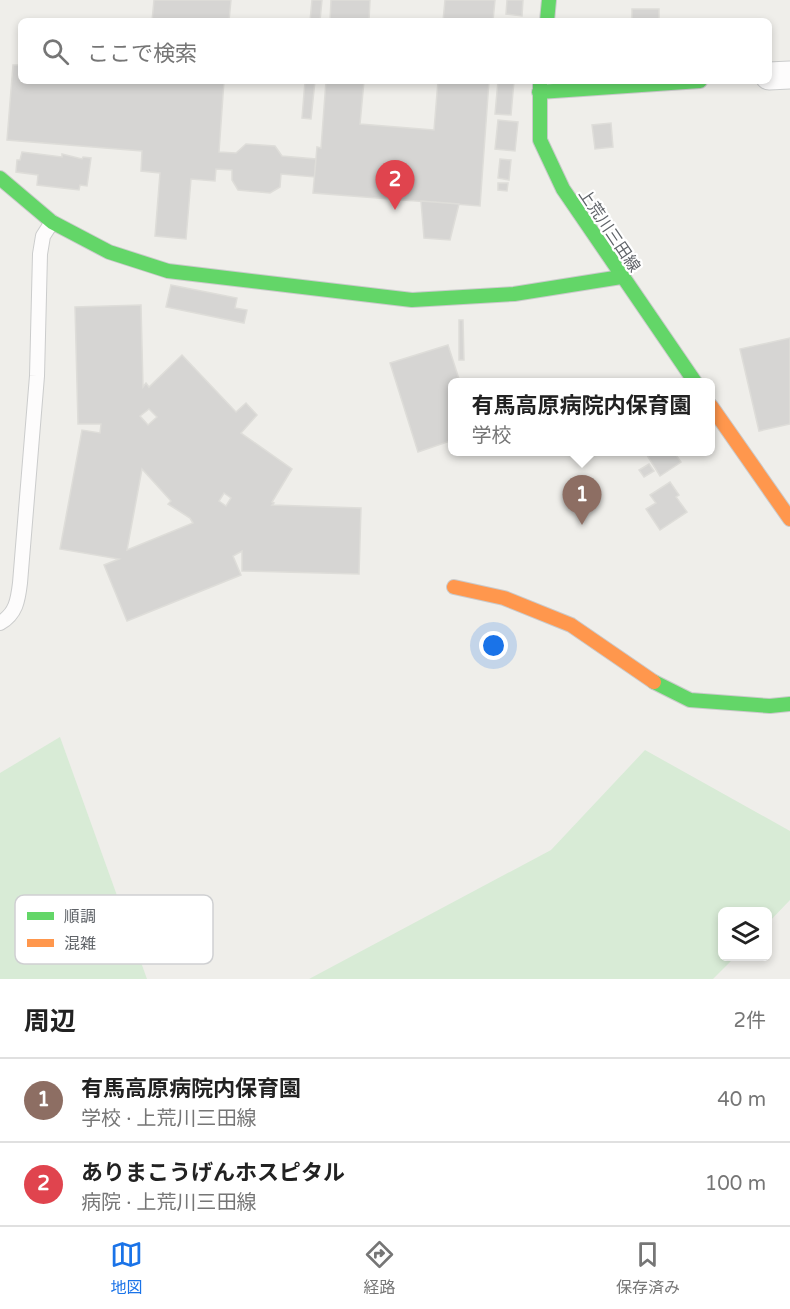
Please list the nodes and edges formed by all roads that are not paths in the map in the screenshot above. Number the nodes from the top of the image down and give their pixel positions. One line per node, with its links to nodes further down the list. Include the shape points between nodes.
1 (549, 0): 2 (street)
2 (547, 18)
3 (790, 75): 4 (street)
4 (772, 76)
5 (603, 84): 6 (street)
6 (539, 86): 9 (street, 上荒川三田線, via 540,140 563,189)
7 (0, 178): 8 (street)
8 (52, 222): 9 (street, via 109,252 168,272 412,300 514,294); 14 (lane, via 43,236 40,254 37,376 18,602 9,618)
9 (621, 277): 10 (street, 上荒川三田線)
10 (692, 378)
11 (715, 412): 12 (street)
12 (790, 519)
13 (454, 587): 15 (street, via 504,598 571,625 651,681 690,700)
14 (0, 624)
15 (790, 704)

